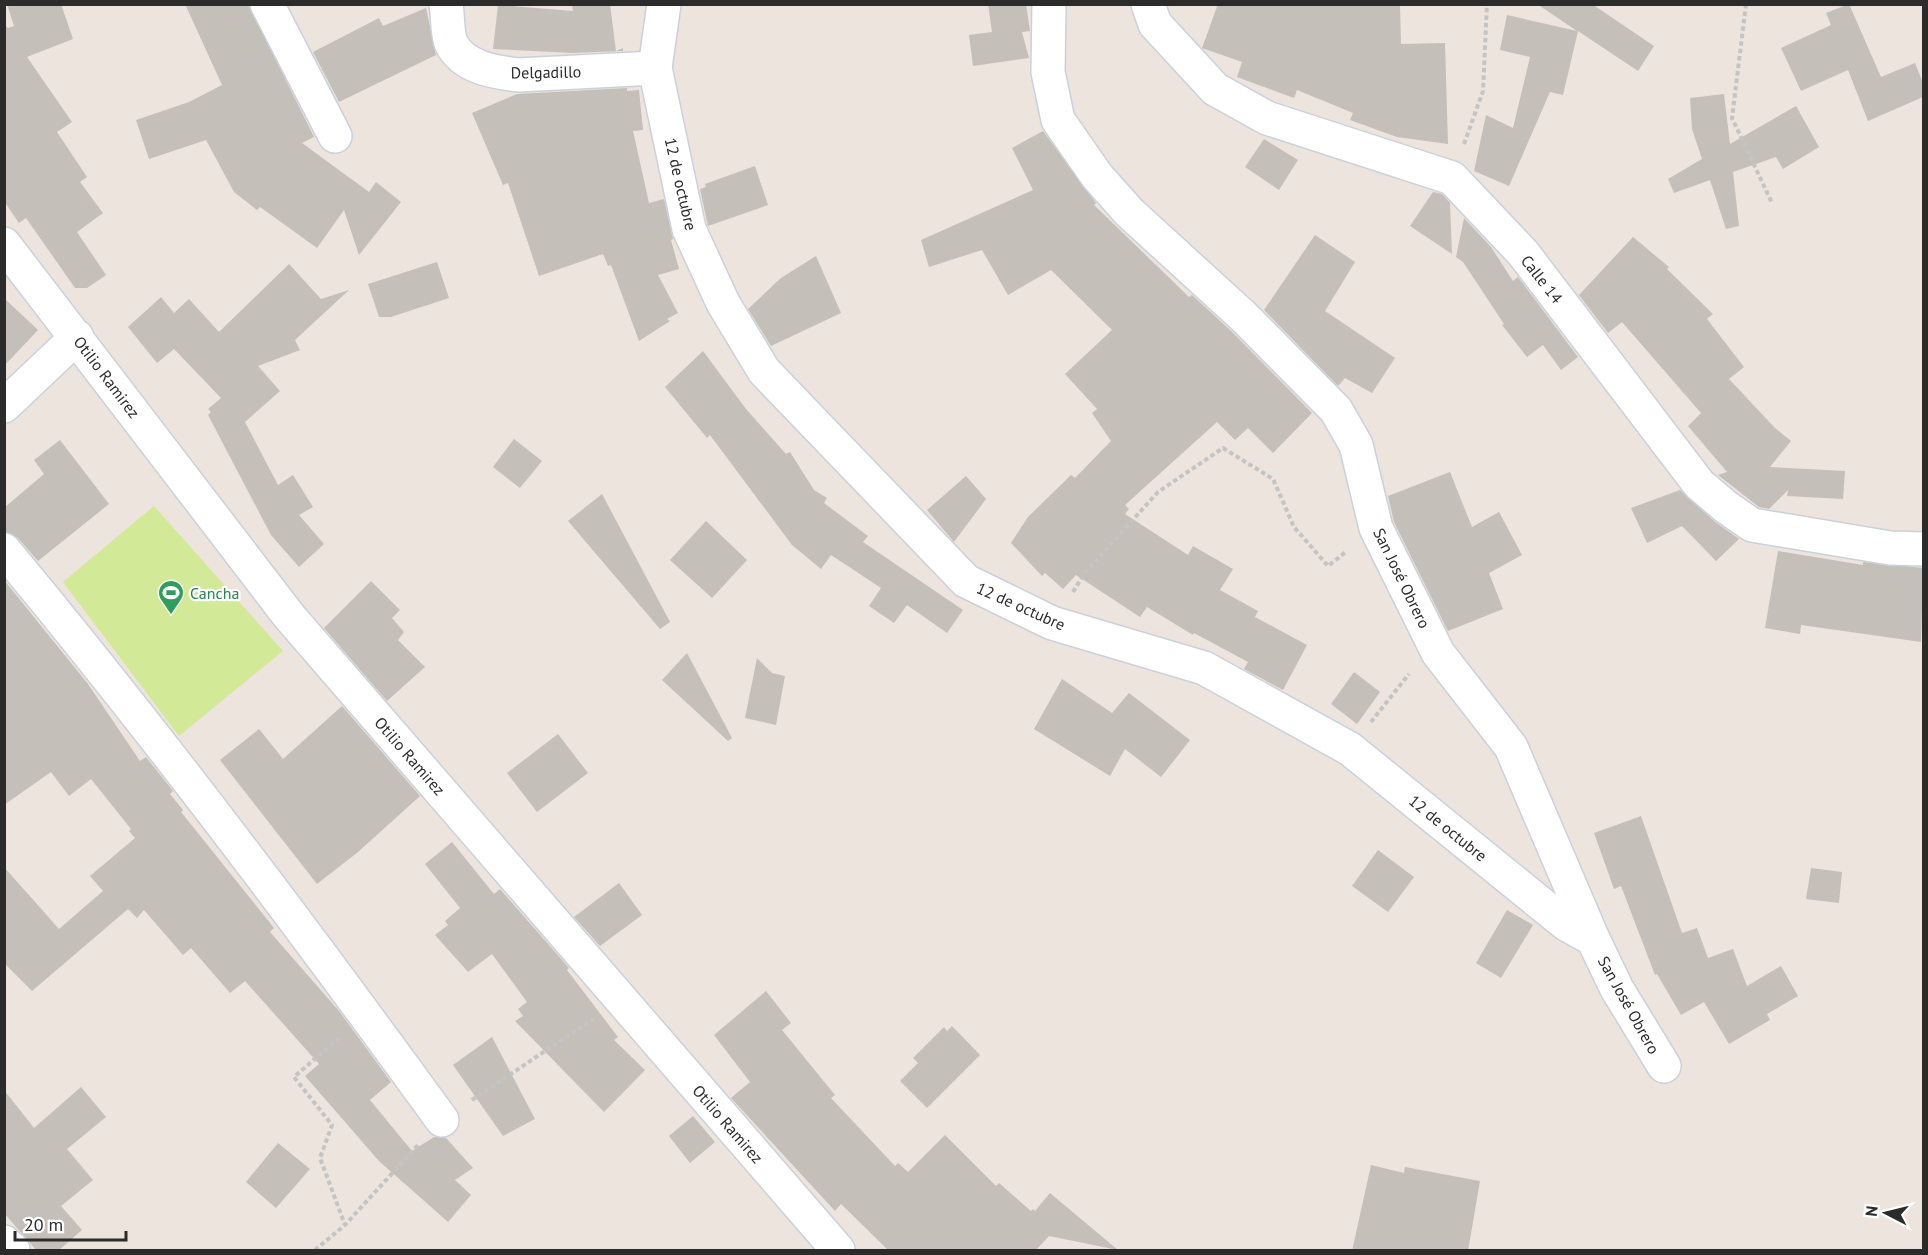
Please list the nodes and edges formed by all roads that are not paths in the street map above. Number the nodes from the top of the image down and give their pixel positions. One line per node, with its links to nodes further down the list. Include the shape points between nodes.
1 (267, 4): 7 (street)
2 (446, 4): 6 (street, Delgadillo, via 451,42 463,59 496,72 518,75)
3 (664, 4): 6 (street, 12 de octubre)
4 (1049, 4): 13 (street, San José Obrero, via 1048,72 1058,120 1097,176 1129,212 1244,317 1336,410 1356,445 1376,528 1438,652 1511,747)
5 (1148, 4): 11 (street, Calle 14, via 1155,24 1215,89 1268,118 1452,178 1523,253 1699,484 1726,507 1752,525 1890,548)
6 (655, 68): 13 (street, 12 de octubre, via 689,229 723,303 764,371 966,581 1052,623 1204,668 1350,749 1566,924)
7 (335, 136)
8 (4, 244): 9 (street, Otilio Ramirez)
9 (77, 337): 10 (street); 18 (street, Otilio Ramirez, via 289,616)
10 (4, 406)
11 (1923, 549)
12 (4, 550): 15 (street, via 89,653)
13 (1593, 939): 14 (street, San José Obrero, via 1617,989)
14 (1664, 1066)
15 (442, 1120)
16 (4, 1242): 17 (street)
17 (13, 1251)
18 (838, 1251)

